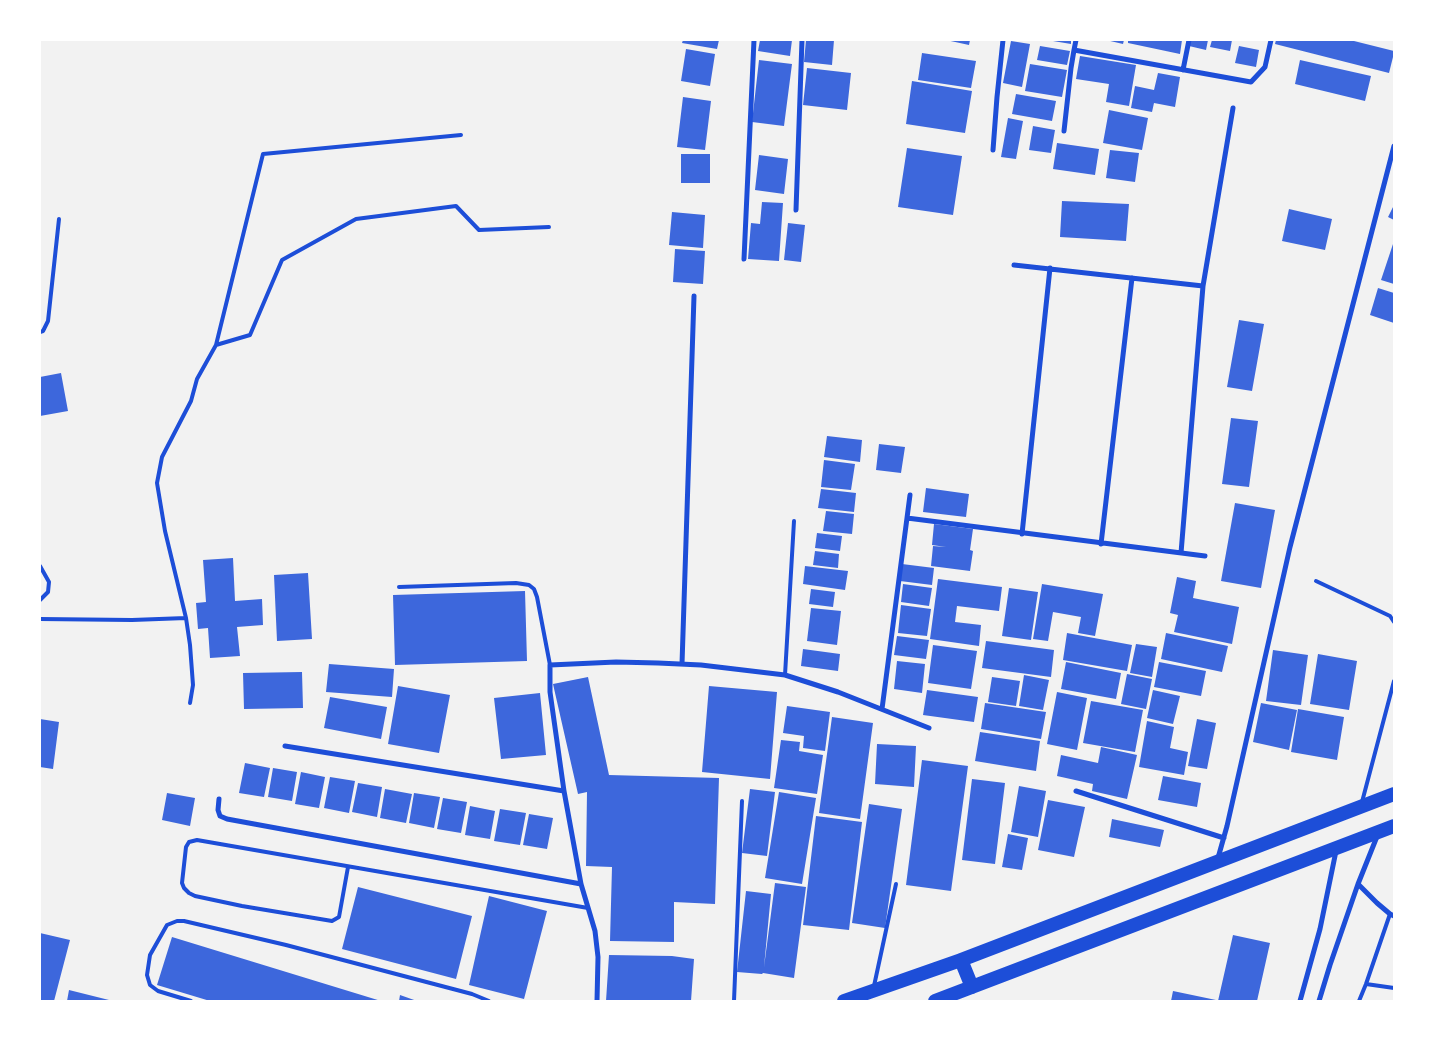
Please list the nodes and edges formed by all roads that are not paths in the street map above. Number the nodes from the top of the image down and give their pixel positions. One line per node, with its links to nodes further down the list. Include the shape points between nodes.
1 (754, 40): 17 (street)
2 (802, 40): 14 (street)
3 (1003, 40): 13 (street)
4 (1076, 40): 7 (street)
5 (1188, 40): 8 (street)
6 (1271, 40): 8 (street, via 1265,67 1251,82)
7 (1074, 50): 8 (street); 10 (street)
8 (1183, 70)
9 (1233, 108): 21 (street)
10 (1064, 132)
11 (461, 135): 24 (lane, via 263,154)
12 (1394, 146): 55 (street, via 1290,547)
13 (993, 150)
14 (796, 210)
15 (59, 219): 23 (lane, via 48,321)
16 (549, 227): 24 (lane, via 479,230 456,206 356,219 282,260 250,335)
17 (744, 259)
18 (1014, 265): 19 (street)
19 (1050, 268): 20 (street); 28 (street)
20 (1132, 278): 21 (street); 29 (street)
21 (1204, 286): 30 (street)
22 (694, 296): 39 (street)
23 (40, 332)
24 (216, 345): 36 (lane, via 162,457 157,484)
25 (910, 495): 26 (street)
26 (907, 518): 28 (street); 44 (street)
27 (794, 521): 41 (lane)
28 (1022, 534): 29 (street)
29 (1102, 544): 30 (street)
30 (1180, 553): 31 (street)
31 (1205, 556)
32 (40, 566): 35 (lane, via 49,582 48,592)
33 (1316, 581): 38 (lane, via 1390,616)
34 (399, 587): 40 (lane, via 529,585 537,597)
35 (40, 600)
36 (186, 618): 37 (lane); 43 (lane, via 192,685)
37 (40, 619)
38 (1394, 622)
39 (682, 664): 40 (street); 41 (street)
40 (550, 665): 47 (street, via 550,692)
41 (785, 675): 44 (street)
42 (1394, 681): 52 (lane)
43 (190, 703)
44 (882, 709): 45 (street)
45 (929, 728)
46 (285, 746): 47 (street)
47 (564, 790): 59 (street)
48 (1076, 791): 55 (street)
49 (1394, 794): 52 (highway)
50 (220, 799): 59 (street, via 220,816 227,819)
51 (742, 801): 72 (lane)
52 (1360, 807): 57 (highway)
53 (1394, 826): 54 (highway)
54 (1378, 832): 56 (highway); 61 (street)
55 (1224, 838): 57 (street)
56 (1336, 848): 66 (highway); 75 (street, via 1320,929)
57 (1216, 863): 64 (highway)
58 (348, 867): 58 (lane, via 193,840 186,847 182,883 195,896 332,922 339,917); 62 (lane)
59 (581, 884): 62 (street)
60 (896, 884): 68 (lane)
61 (1358, 884): 63 (street); 76 (street)
62 (588, 908): 71 (street, via 598,957)
63 (1392, 915): 65 (lane)
64 (961, 960): 66 (highway); 68 (highway)
65 (1366, 984): 67 (lane); 77 (lane)
66 (972, 987): 74 (highway)
67 (1394, 988)
68 (872, 991): 73 (highway)
69 (191, 1001): 70 (lane, via 158,991 150,985 148,975 150,955 167,925 178,921 286,945)
70 (489, 1001)
71 (596, 1001)
72 (734, 1001)
73 (844, 1001)
74 (935, 1001)
75 (1300, 1001)
76 (1319, 1001)
77 (1359, 1001)

